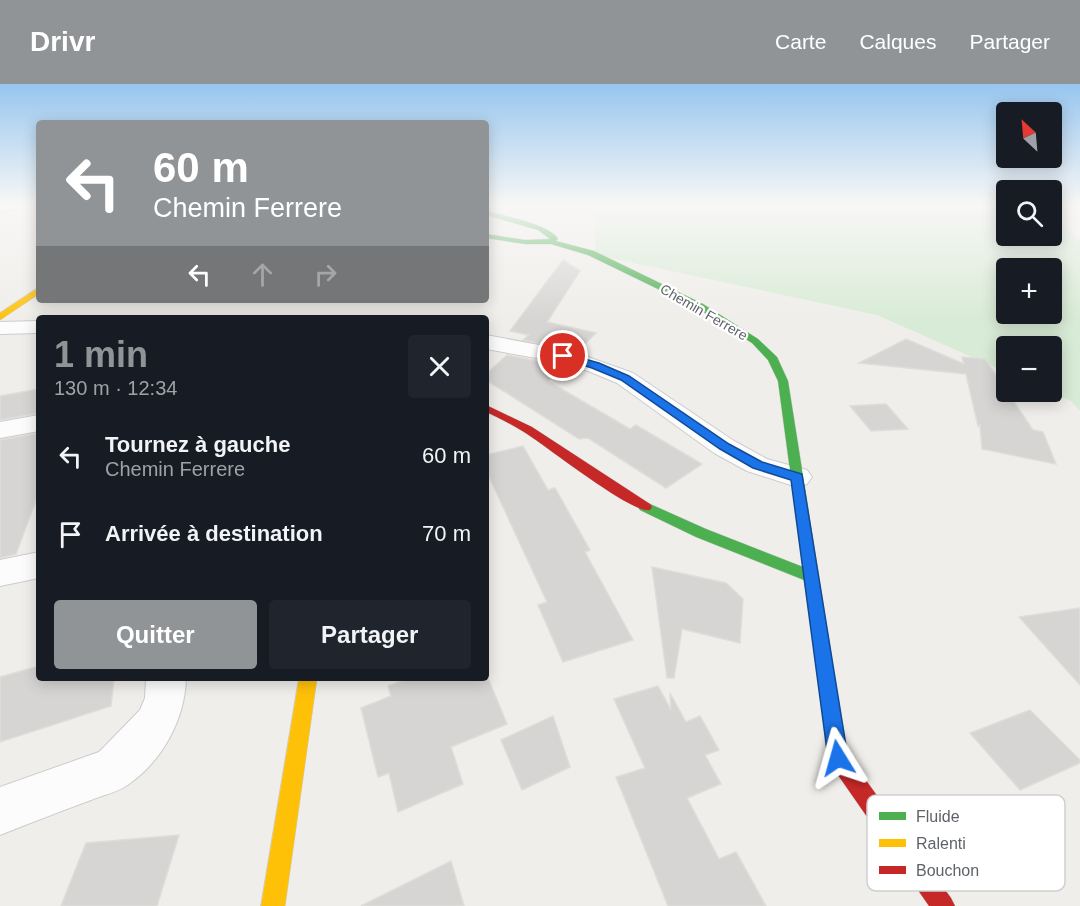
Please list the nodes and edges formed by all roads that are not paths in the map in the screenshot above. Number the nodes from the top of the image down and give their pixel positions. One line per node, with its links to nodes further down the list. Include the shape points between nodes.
1 (556, 243): 10 (street, Chemin Ferrere, via 624,268 700,306 755,341 773,359 783,381)
2 (36, 292): 3 (street)
3 (0, 317)
4 (36, 327): 5 (street)
5 (0, 328)
6 (489, 343): 10 (street, via 563,356 625,378 724,447 757,465)
7 (489, 410): 13 (street, via 545,440 635,502 690,529)
8 (36, 424): 9 (street)
9 (0, 430)
10 (797, 477): 13 (street, Chemin Ferrere)
11 (36, 566): 12 (street)
12 (0, 573)
13 (813, 577): 16 (street, Chemin Ferrere, via 838,758)
14 (166, 681): 17 (street, via 165,698 156,723 112,769)
15 (308, 681): 19 (street)
16 (867, 799)
17 (0, 812)
18 (932, 891): 20 (street, Chemin Ferrere)
19 (273, 906)
20 (943, 906)

